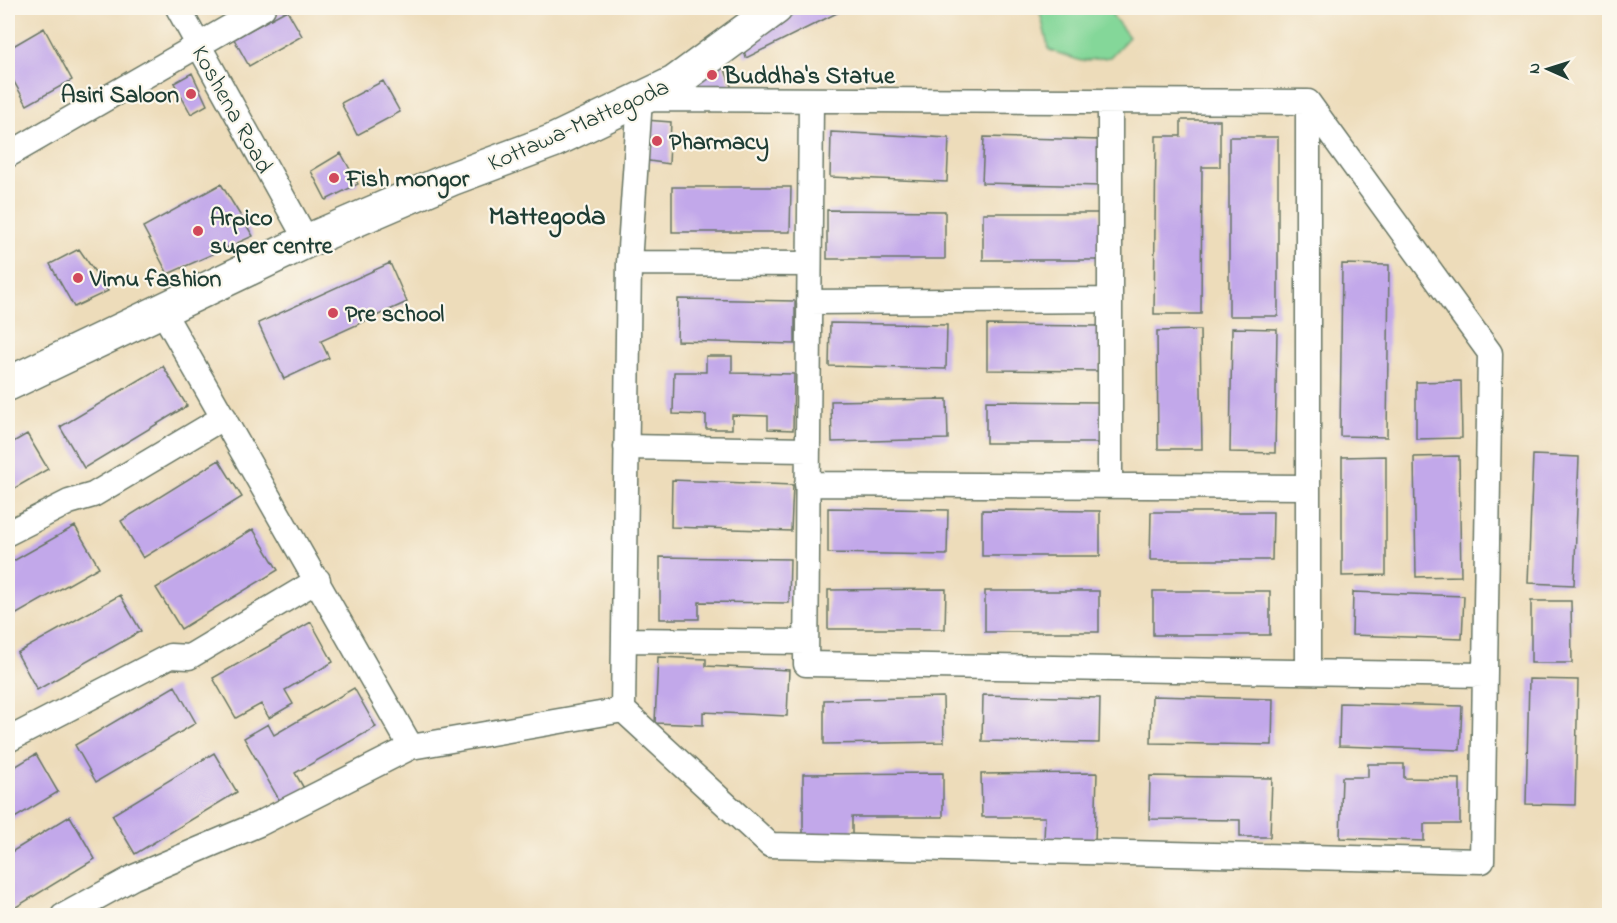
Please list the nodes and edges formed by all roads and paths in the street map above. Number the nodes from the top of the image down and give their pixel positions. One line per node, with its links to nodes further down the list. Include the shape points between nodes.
1 (178, 8): 4 (street, Koshena Road)
2 (263, 8): 4 (street)
3 (776, 8): 5 (main road, Kottawa-Mattegoda, via 674,83)
4 (199, 46): 9 (street); 10 (street, Koshena Road)
5 (640, 99): 6 (street); 10 (main road, Kottawa-Mattegoda, via 553,141 451,178); 11 (street)
6 (811, 102): 7 (street); 12 (street)
7 (1110, 102): 8 (street); 13 (street)
8 (1308, 102): 22 (street); 28 (street, via 1490,353)
9 (8, 155)
10 (307, 241): 15 (main road, Kottawa-Mattegoda)
11 (629, 263): 12 (street); 18 (street)
12 (809, 264): 14 (street)
13 (1110, 300): 14 (street); 21 (street)
14 (809, 302): 19 (street)
15 (162, 312): 16 (main road, Kottawa-Mattegoda); 17 (street)
16 (8, 384)
17 (224, 417): 23 (street, via 93,495 69,502); 24 (street)
18 (626, 447): 19 (street); 25 (street)
19 (808, 450): 20 (street)
20 (807, 484): 21 (street); 26 (street)
21 (1110, 486): 22 (street)
22 (1308, 487): 27 (street)
23 (8, 533)
24 (318, 580): 30 (street, via 189,657 170,656); 31 (street)
25 (624, 640): 26 (street); 29 (street)
26 (806, 642): 27 (street, via 806,664)
27 (1308, 672): 28 (street)
28 (1484, 675): 29 (street, via 1482,861 770,845)
29 (623, 710): 31 (street)
30 (8, 740)
31 (411, 747): 32 (street, via 260,824 134,877)
32 (63, 915)

